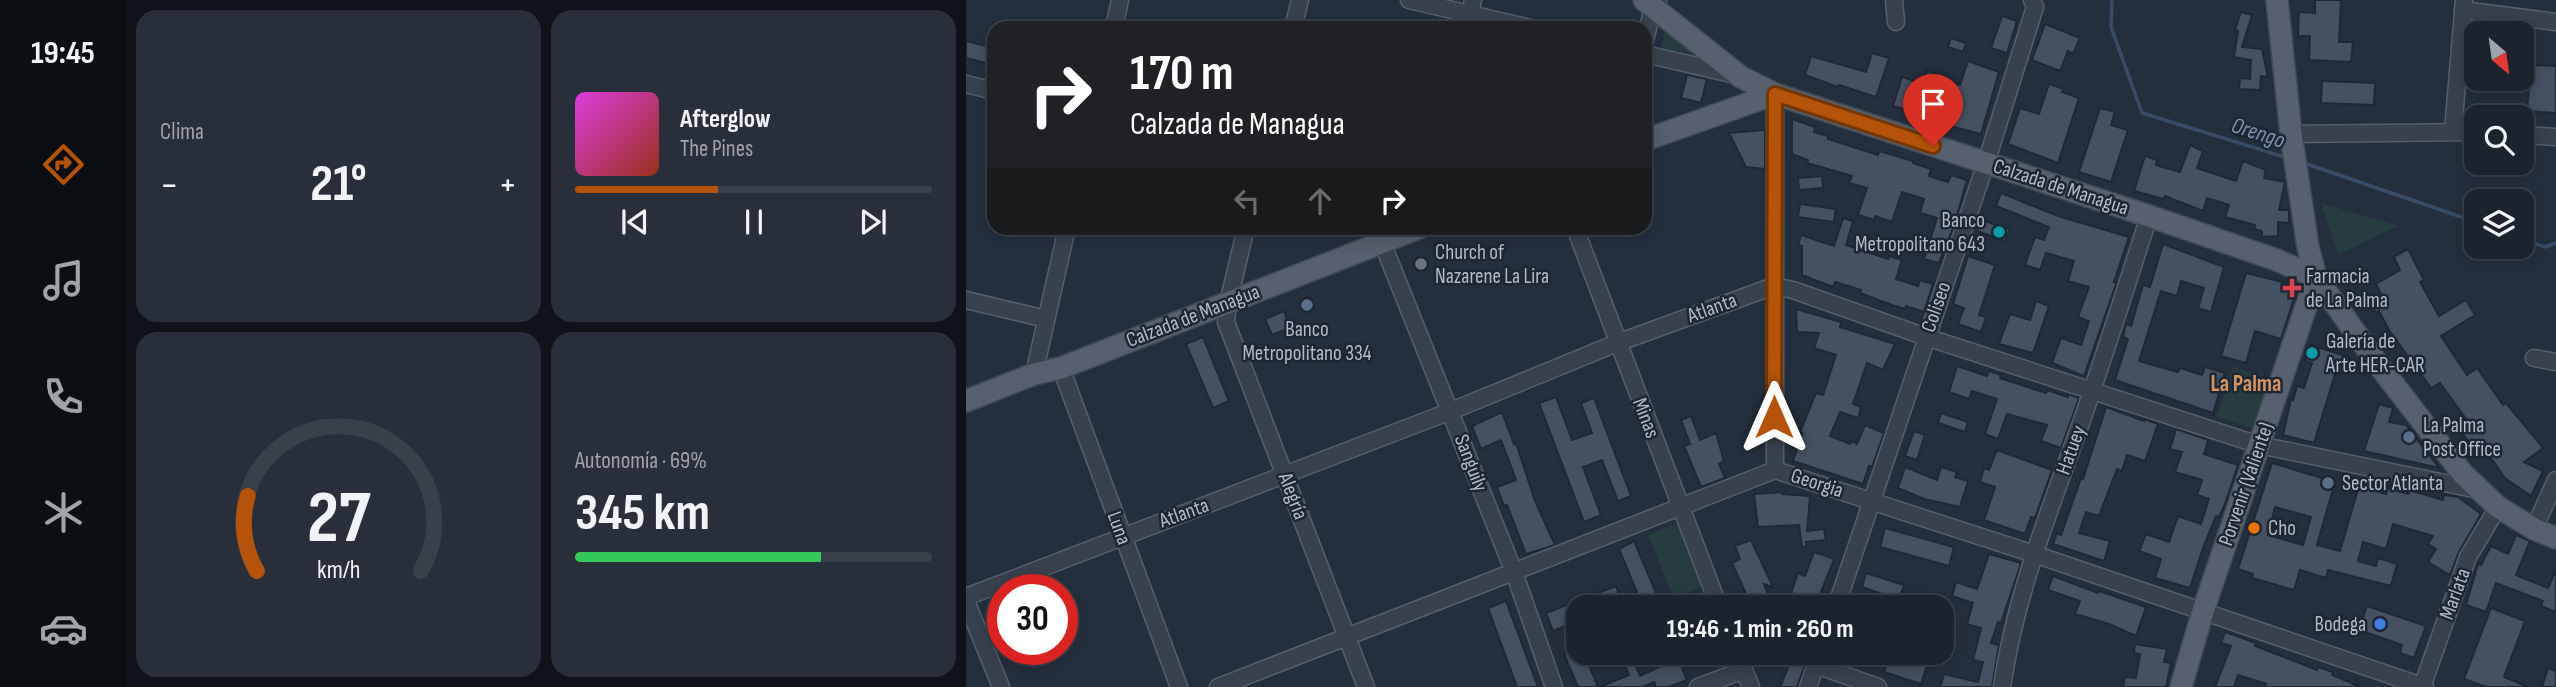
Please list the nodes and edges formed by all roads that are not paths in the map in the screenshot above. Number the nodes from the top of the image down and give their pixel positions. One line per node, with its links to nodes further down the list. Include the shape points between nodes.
1 (1120, 0): 10 (street)
2 (1300, 0): 11 (street)
3 (1409, 0): 9 (street)
4 (1895, 0): 14 (street)
5 (2277, 0): 26 (main road)
6 (1652, 2): 13 (street); 17 (main road, Calzada de Managua)
7 (2034, 3): 27 (street, Coliseo)
8 (2464, 5): 15 (street); 21 (street)
9 (1470, 14): 12 (street)
10 (1116, 21)
11 (1295, 21)
12 (1500, 21)
13 (1649, 21)
14 (1896, 22)
15 (2556, 22)
16 (1652, 56): 17 (street)
17 (1741, 77): 20 (main road, Calzada de Managua)
18 (966, 84): 19 (street)
19 (987, 89)
20 (1775, 94): 24 (main road); 27 (main road, Calzada de Managua); 37 (street)
21 (2453, 131): 22 (street); 26 (street)
22 (2464, 131)
23 (2534, 136): 25 (street)
24 (1652, 138)
25 (2556, 138)
26 (2292, 139): 29 (main road)
27 (1986, 163): 28 (main road, Calzada de Managua); 41 (street, Coliseo)
28 (2149, 216): 35 (main road, Calzada de Managua); 47 (street, Hatuey)
29 (2305, 227): 35 (main road, via 2298,250); 36 (main road)
30 (1065, 235): 40 (street)
31 (1244, 235): 39 (street, Alegría)
32 (1400, 235): 34 (main road, Calzada de Managua)
33 (1578, 235): 42 (street, Minas)
34 (1382, 242): 39 (main road, Calzada de Managua); 49 (street, Sanguily)
35 (2274, 259): 36 (main road, Calzada de Managua)
36 (2315, 277): 50 (main road, Porvenir (Valiente)); 54 (main road, via 2445,453)
37 (1774, 286): 41 (street); 42 (street, Atlanta); 51 (street)
38 (966, 300): 40 (street)
39 (1228, 303): 45 (main road, Calzada de Managua); 52 (street, Alegría, via 1226,322)
40 (1046, 319): 46 (street)
41 (1926, 337): 47 (street); 55 (street, Coliseo)
42 (1617, 343): 49 (street, Atlanta); 56 (street, Minas)
43 (2534, 358): 44 (street)
44 (2556, 362)
45 (1061, 368): 46 (main road, Calzada de Managua); 59 (street, Luna)
46 (1034, 374): 48 (main road, Calzada de Managua)
47 (2092, 390): 50 (street); 61 (street, Hatuey)
48 (966, 401)
49 (1451, 411): 52 (street, Atlanta); 62 (street, Sanguily)
50 (2259, 444): 54 (street); 66 (main road, Porvenir (Valiente))
51 (1775, 470): 55 (street, Georgia); 56 (street, Georgia)
52 (1285, 475): 59 (street, Atlanta); 67 (street, Alegría)
53 (2556, 480): 58 (street)
54 (2479, 490): 57 (main road)
55 (1872, 501): 61 (street, Georgia); 64 (street, Coliseo)
56 (1679, 506): 62 (street, Georgia); 63 (street, Minas)
57 (2498, 506): 58 (main road); 83 (street, Marlata, via 2468,556)
58 (2534, 529): 60 (main road)
59 (1122, 536): 65 (street, Atlanta); 73 (street, Luna)
60 (2556, 538)
61 (2034, 554): 66 (street, Georgia); 81 (street, Hatuey)
62 (1514, 572): 67 (street, Georgia); 76 (street, Sanguily)
63 (1714, 595)
64 (1840, 595)
65 (966, 599): 72 (street)
66 (2203, 611): 82 (main road, Porvenir (Valiente)); 83 (street, Georgia)
67 (1347, 636): 74 (street, Georgia); 75 (street, Alegría)
68 (1742, 665): 71 (street)
69 (1816, 665): 79 (street)
70 (1831, 665): 80 (street)
71 (1744, 670): 77 (street); 78 (street)
72 (1001, 687)
73 (1179, 687)
74 (1218, 687)
75 (1366, 687)
76 (1554, 687)
77 (1699, 687)
78 (1751, 687)
79 (1808, 687)
80 (1878, 687)
81 (2002, 687)
82 (2181, 687)
83 (2423, 687)

